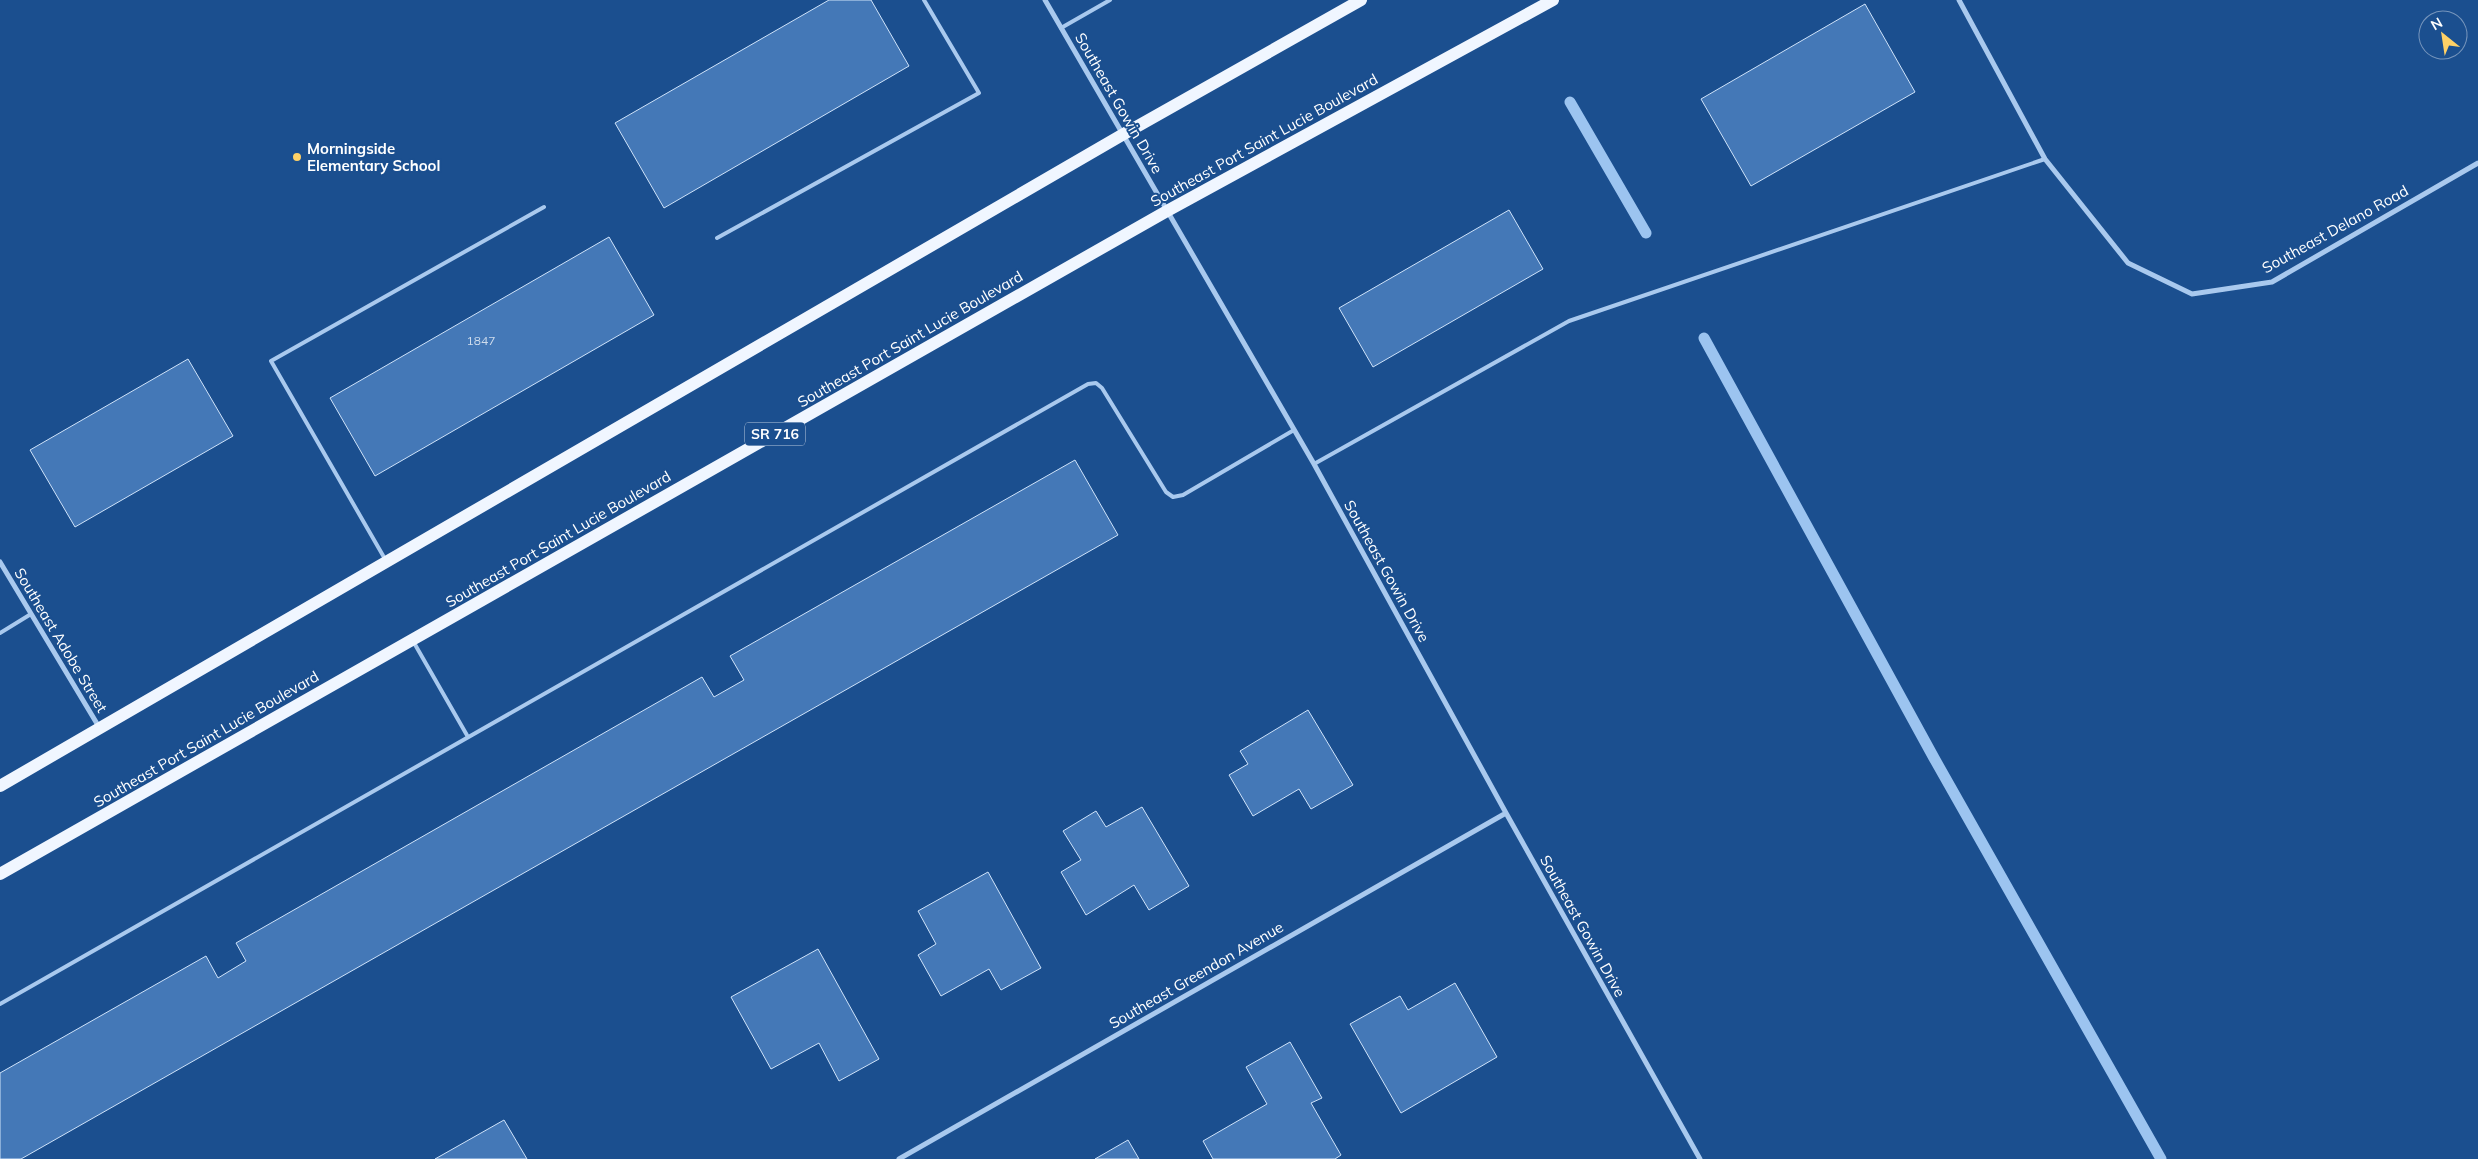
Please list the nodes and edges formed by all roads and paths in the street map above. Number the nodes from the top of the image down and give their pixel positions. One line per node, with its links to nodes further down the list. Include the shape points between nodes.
1 (924, 0): 13 (lane, via 979,93)
2 (1045, 0): 7 (street, Southeast Gowin Drive)
3 (1110, 0): 7 (lane)
4 (1361, 0): 8 (main road)
5 (1553, 0): 12 (main road, Southeast Port Saint Lucie Boulevard / SR 716)
6 (1959, 0): 9 (street, Southeast Delano Road)
7 (1061, 28): 8 (street, Southeast Gowin Drive)
8 (1122, 135): 12 (street, Southeast Gowin Drive); 17 (main road)
9 (2046, 159): 10 (street, Southeast Delano Road, via 2128,263 2192,294 2272,282); 15 (lane, via 1569,321)
10 (2478, 163)
11 (544, 207): 17 (lane, via 271,361)
12 (1167, 211): 14 (street, Southeast Gowin Drive); 20 (main road, Southeast Port Saint Lucie Boulevard / SR 716)
13 (717, 238)
14 (1294, 430): 15 (street, Southeast Gowin Drive); 22 (lane, via 1183,494 1173,496 1166,492 1102,388 1096,383 1088,384)
15 (1314, 464): 24 (street, Southeast Gowin Drive)
16 (0, 562): 18 (street, Southeast Adobe Street)
17 (388, 563): 21 (main road)
18 (31, 614): 19 (lane); 21 (street, Southeast Adobe Street)
19 (0, 633)
20 (412, 640): 22 (lane); 25 (main road, Southeast Port Saint Lucie Boulevard / SR 716)
21 (101, 730): 23 (main road)
22 (468, 737): 26 (lane)
23 (0, 786)
24 (1506, 813): 27 (street, Southeast Greendon Avenue); 28 (street, Southeast Gowin Drive)
25 (0, 874)
26 (0, 1004)
27 (899, 1159)
28 (1700, 1159)

